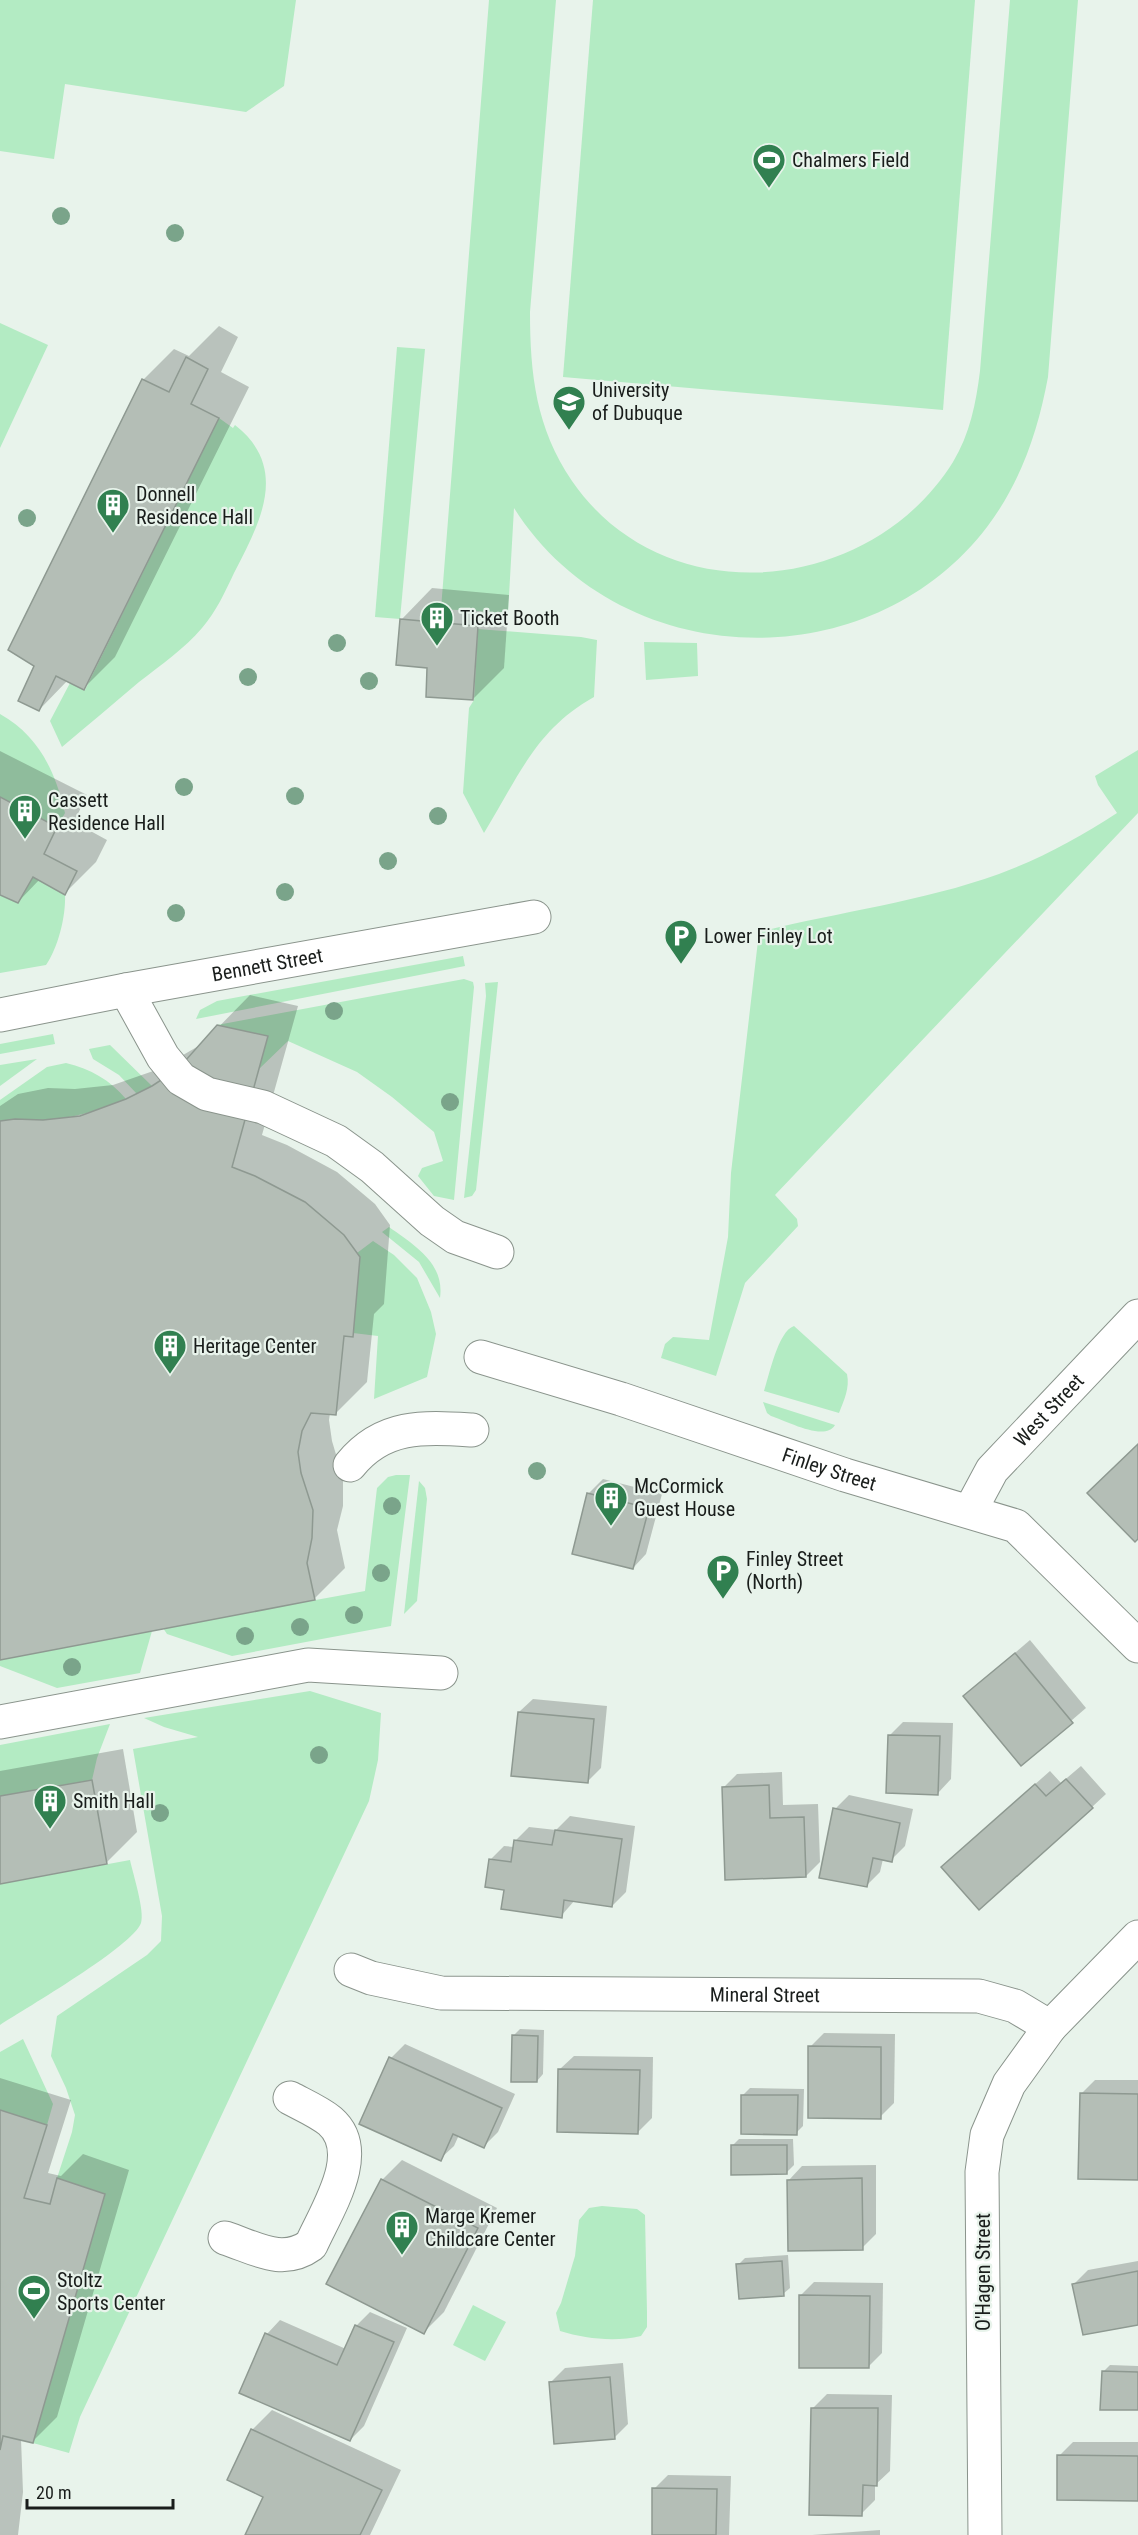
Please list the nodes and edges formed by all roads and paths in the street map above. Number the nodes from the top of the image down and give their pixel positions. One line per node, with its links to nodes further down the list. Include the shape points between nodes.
1 (534, 917): 2 (street, Bennett Street)
2 (126, 990): 3 (street, Bennett Street); 4 (street, via 163,1057 181,1079 207,1094 262,1107 336,1141 455,1237)
3 (0, 1015)
4 (497, 1252)
5 (1138, 1316): 9 (street, West Street, via 992,1470)
6 (481, 1357): 9 (street, Finley Street)
7 (472, 1430): 8 (street, via 425,1427 390,1434 362,1450)
8 (350, 1465)
9 (970, 1511): 10 (street, Finley Street, via 1016,1526)
10 (1138, 1646)
11 (441, 1674): 12 (street, via 308,1665)
12 (0, 1722)
13 (1138, 1937): 15 (street)
14 (351, 1970): 15 (street, Mineral Street, via 416,1990 441,1993 979,1996 1016,2006)
15 (1050, 2027): 18 (street, O'Hagen Street, via 1009,2084 987,2135 982,2172)
16 (290, 2098): 17 (street, via 331,2121 341,2134 346,2152 345,2168 311,2245 300,2253 285,2256)
17 (225, 2238)
18 (986, 2535)

